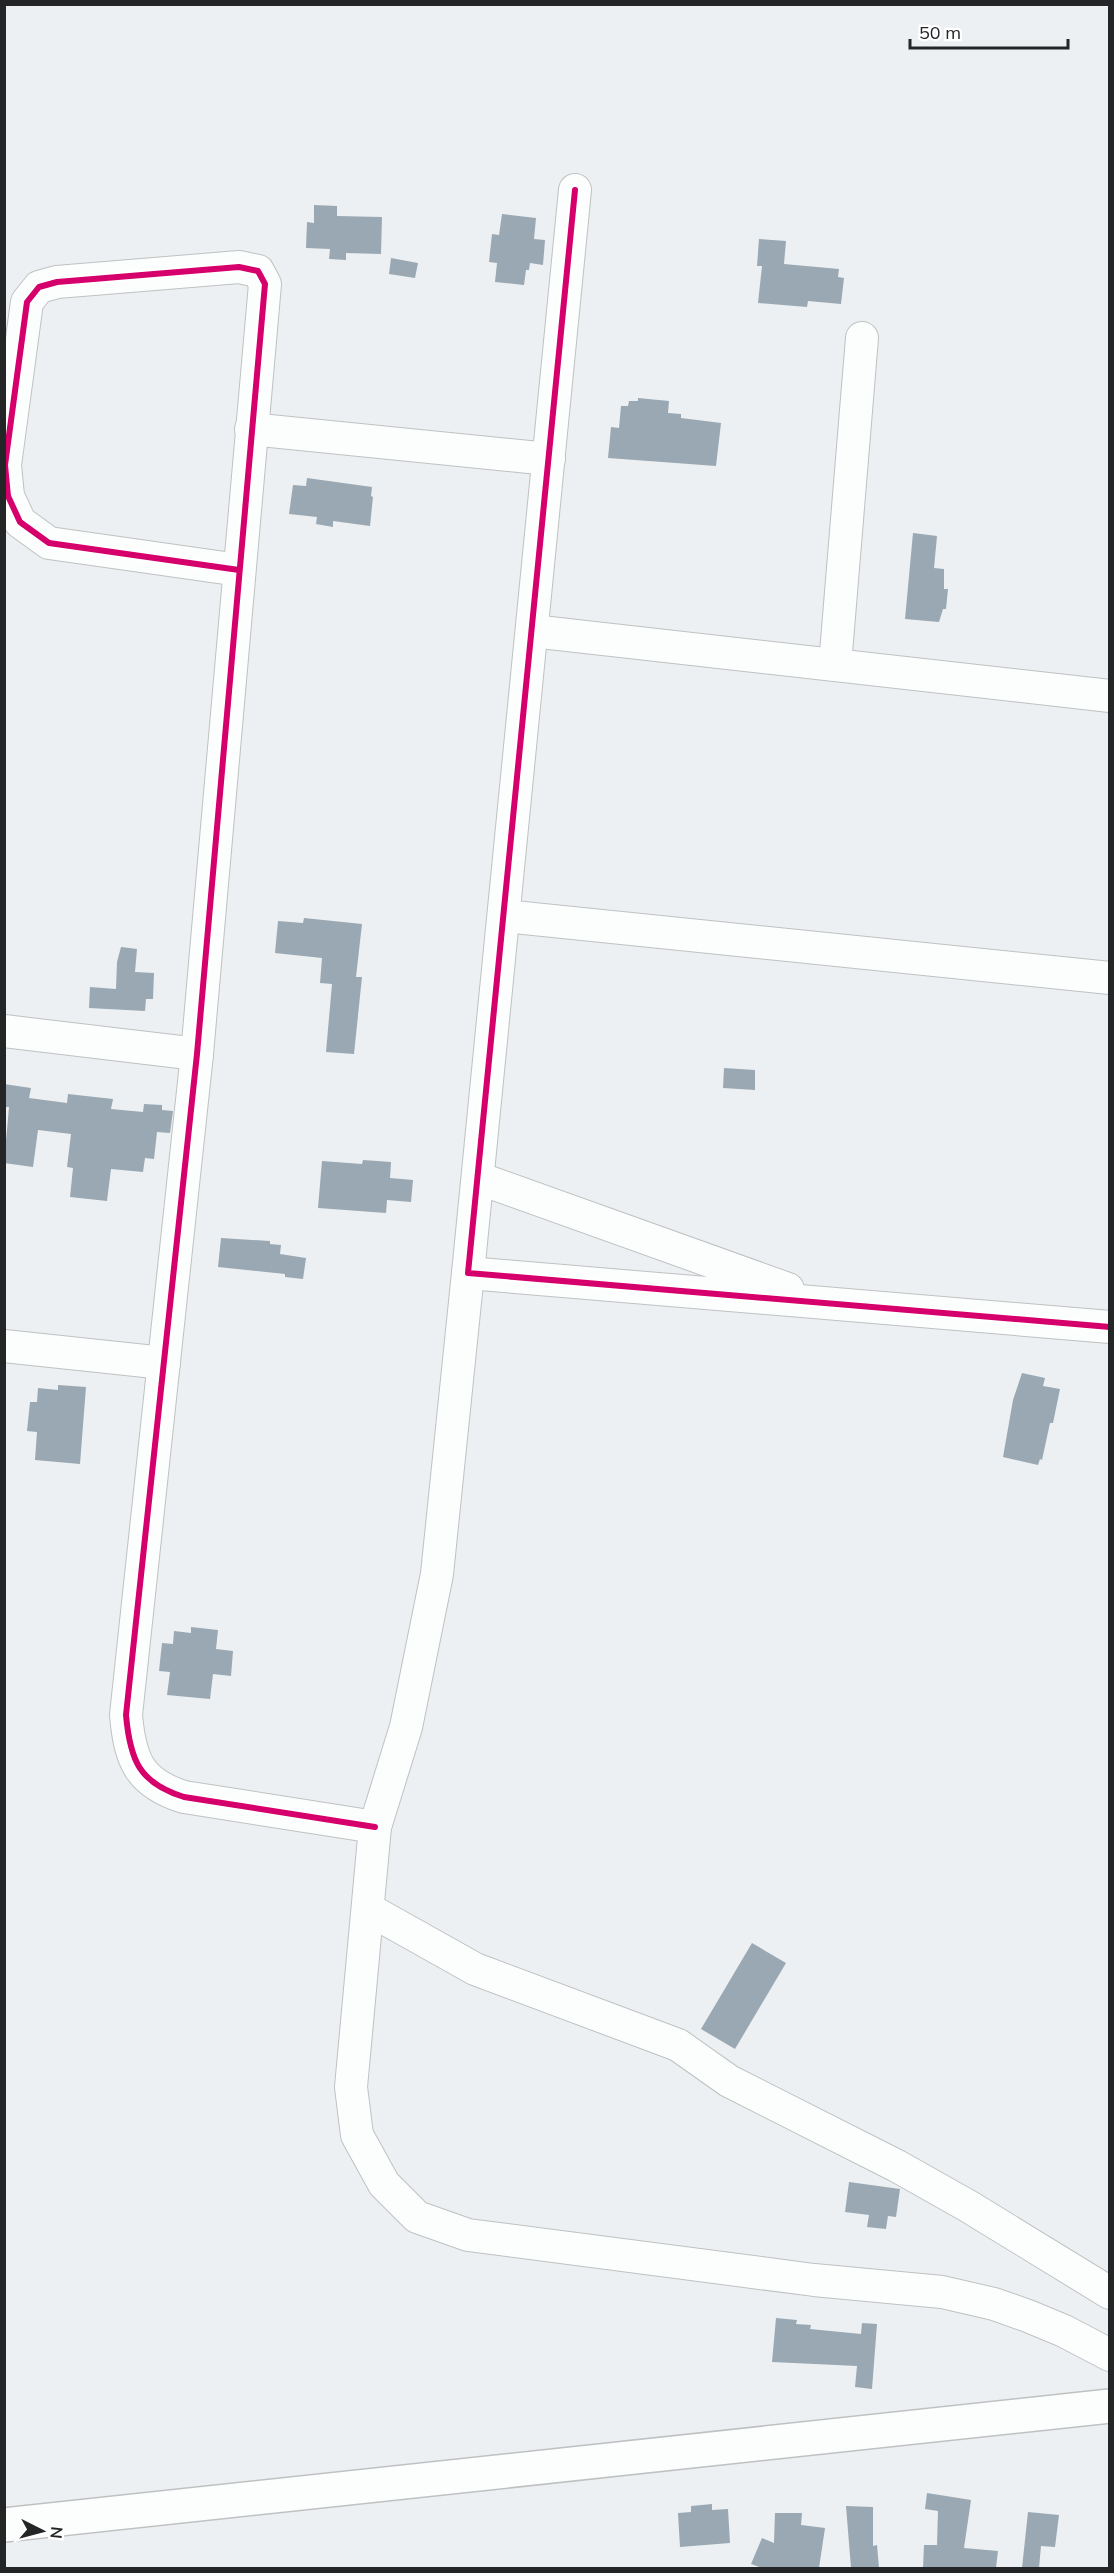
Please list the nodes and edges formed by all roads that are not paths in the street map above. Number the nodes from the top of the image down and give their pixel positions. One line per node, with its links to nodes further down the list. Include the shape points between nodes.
1 (575, 190): 4 (street)
2 (861, 338): 7 (street)
3 (251, 429): 4 (street); 5 (street); 5 (street, via 265,284 258,271 239,267 57,282 39,287 27,302 5,465 8,496 20,522 49,543)
4 (549, 459): 6 (street)
5 (239, 570): 12 (street)
6 (532, 631): 7 (street); 9 (street)
7 (835, 665): 8 (street)
8 (1110, 696)
9 (504, 916): 10 (street); 13 (street)
10 (1110, 978)
11 (4, 1031): 12 (street)
12 (197, 1054): 18 (street)
13 (478, 1178): 14 (street); 15 (street)
14 (468, 1273): 15 (street); 19 (street, via 437,1574 405,1727)
15 (828, 1304): 16 (street)
16 (1110, 1328)
17 (4, 1346): 18 (street)
18 (164, 1364): 19 (street, via 126,1715 129,1743 138,1768 152,1781 184,1797)
19 (375, 1827): 20 (street)
20 (368, 1909): 21 (street, via 475,1969 678,2045 729,2081 969,2206); 22 (street, via 351,2087 357,2135 384,2184 417,2217 468,2235 813,2280 942,2292 1028,2316)
21 (1110, 2294)
22 (1110, 2355)
23 (1110, 2406): 24 (highway)
24 (4, 2525)

